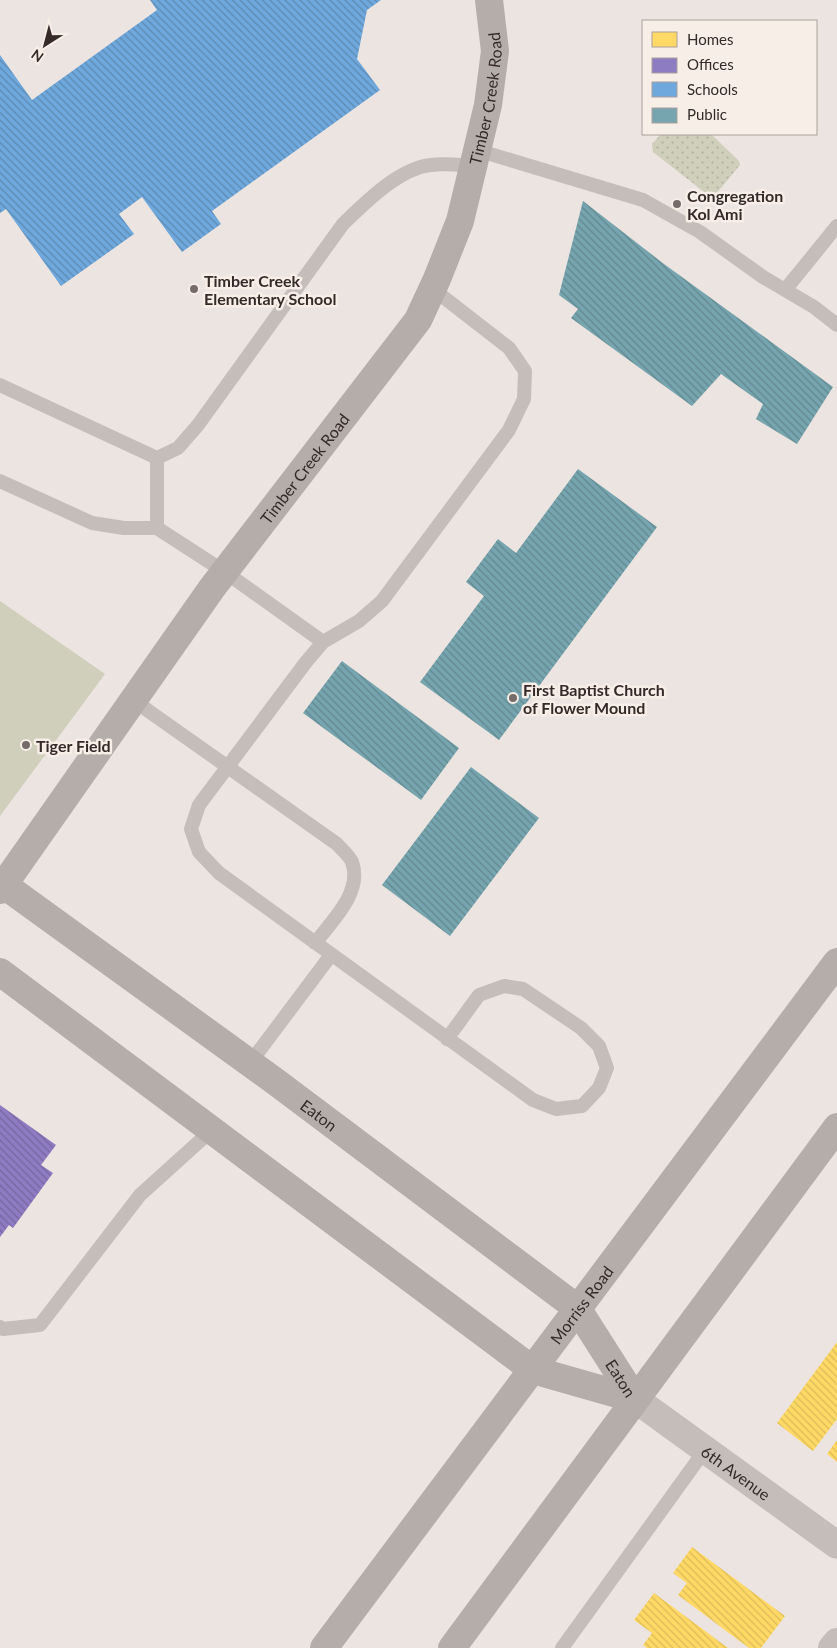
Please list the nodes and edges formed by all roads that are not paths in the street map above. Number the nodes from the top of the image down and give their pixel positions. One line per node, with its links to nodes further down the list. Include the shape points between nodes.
1 (489, 0): 2 (street, Timber Creek Road, via 495,51 488,105)
2 (475, 158): 4 (street, Timber Creek Road, via 460,221); 5 (lane, via 643,200 700,232); 8 (lane, via 430,165 401,175 371,197 343,224 198,425 178,448)
3 (837, 226): 5 (lane)
4 (433, 289): 11 (street, Timber Creek Road, via 418,320); 12 (lane, via 509,348 525,371 524,399 509,430 382,601 359,621)
5 (785, 290): 6 (lane)
6 (837, 325)
7 (0, 385): 8 (lane)
8 (157, 458): 10 (lane)
9 (0, 481): 10 (lane, via 92,523 124,528)
10 (157, 528): 11 (lane)
11 (224, 572): 12 (lane); 13 (street, Timber Creek Road)
12 (323, 642): 14 (lane)
13 (133, 700): 14 (lane); 15 (street, Timber Creek Road)
14 (229, 766): 16 (lane, via 199,805 191,829 199,852 219,873); 16 (lane, via 337,844 352,860 355,880 348,898)
15 (2, 887): 21 (street, Eaton)
16 (315, 943): 17 (lane)
17 (331, 955): 20 (lane); 21 (lane)
18 (837, 962): 24 (street, Morriss Road)
19 (0, 972): 23 (street, Eaton)
20 (447, 1039): 20 (lane, via 533,1100 556,1109 582,1106 599,1088 607,1068 599,1046 581,1028 523,989 504,986 479,995)
21 (250, 1063): 24 (street, Eaton)
22 (837, 1127): 27 (street)
23 (212, 1130): 25 (lane, via 140,1195 40,1325); 26 (street, Eaton)
24 (577, 1308): 26 (street, Morriss Road); 27 (street, Eaton)
25 (0, 1327)
26 (533, 1370): 27 (street, Eaton); 31 (street, Morriss Road)
27 (635, 1399): 28 (street, 6th Avenue); 32 (street)
28 (704, 1450): 29 (street, 6th Avenue); 33 (lane)
29 (837, 1545)
30 (837, 1642): 34 (street)
31 (324, 1648)
32 (452, 1648)
33 (562, 1648)
34 (832, 1648)

